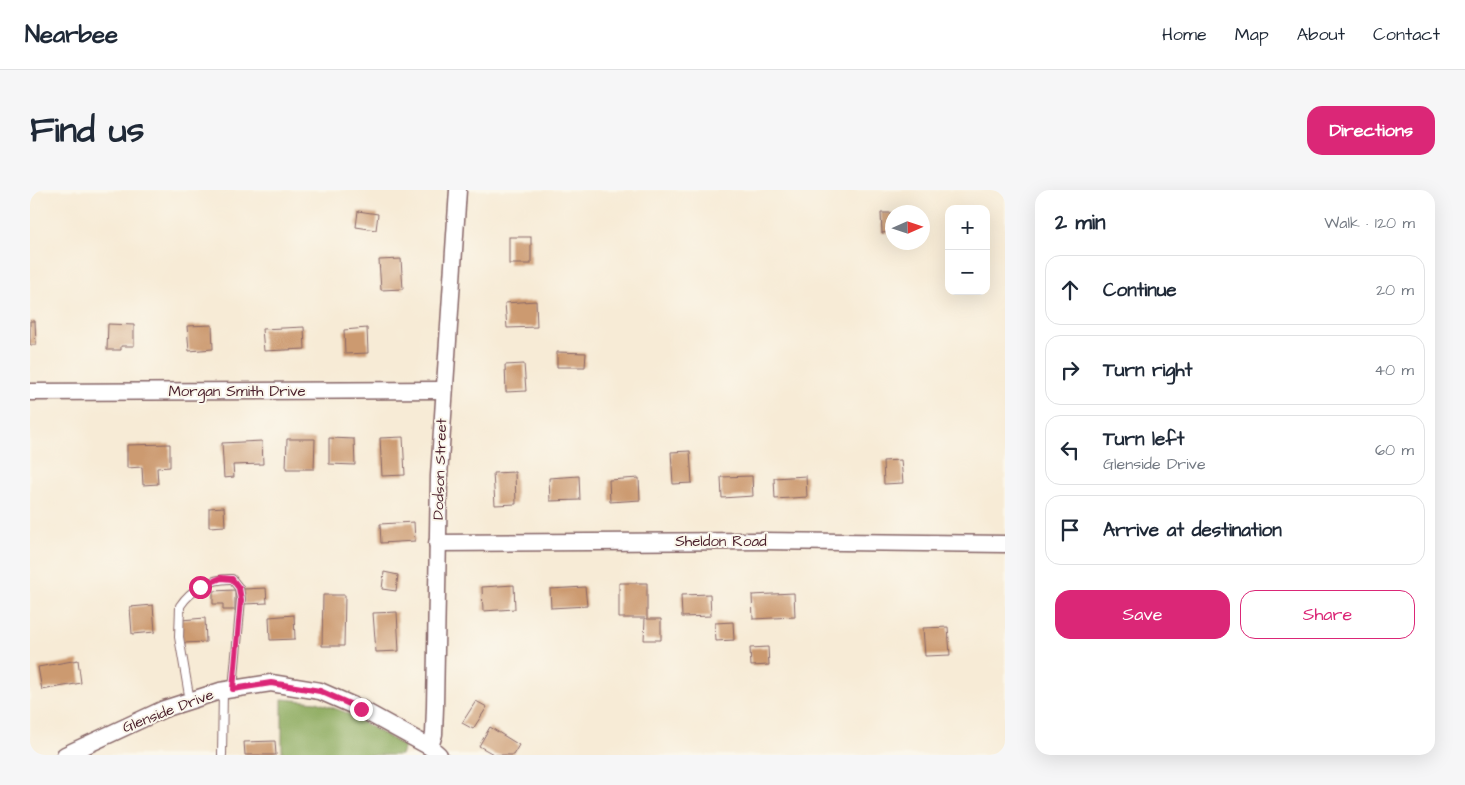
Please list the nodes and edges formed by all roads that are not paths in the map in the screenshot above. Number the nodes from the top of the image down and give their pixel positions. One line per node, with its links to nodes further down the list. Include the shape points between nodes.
1 (458, 190): 2 (street, Dodson Street)
2 (443, 390): 3 (street, Morgan Smith Drive); 4 (street, Dodson Street)
3 (30, 392)
4 (437, 543): 5 (street, Sheldon Road, via 764,541); 8 (street, Dodson Street)
5 (1005, 544)
6 (228, 690): 7 (street, Glenside Drive); 7 (lane, via 241,600 239,588 232,579 221,578 200,587 180,606 179,637); 8 (street, Glenside Drive, via 271,683 320,691 361,709); 10 (lane)
7 (190, 701): 9 (street, Glenside Drive, via 155,713)
8 (434, 751)
9 (65, 755)
10 (222, 755)

